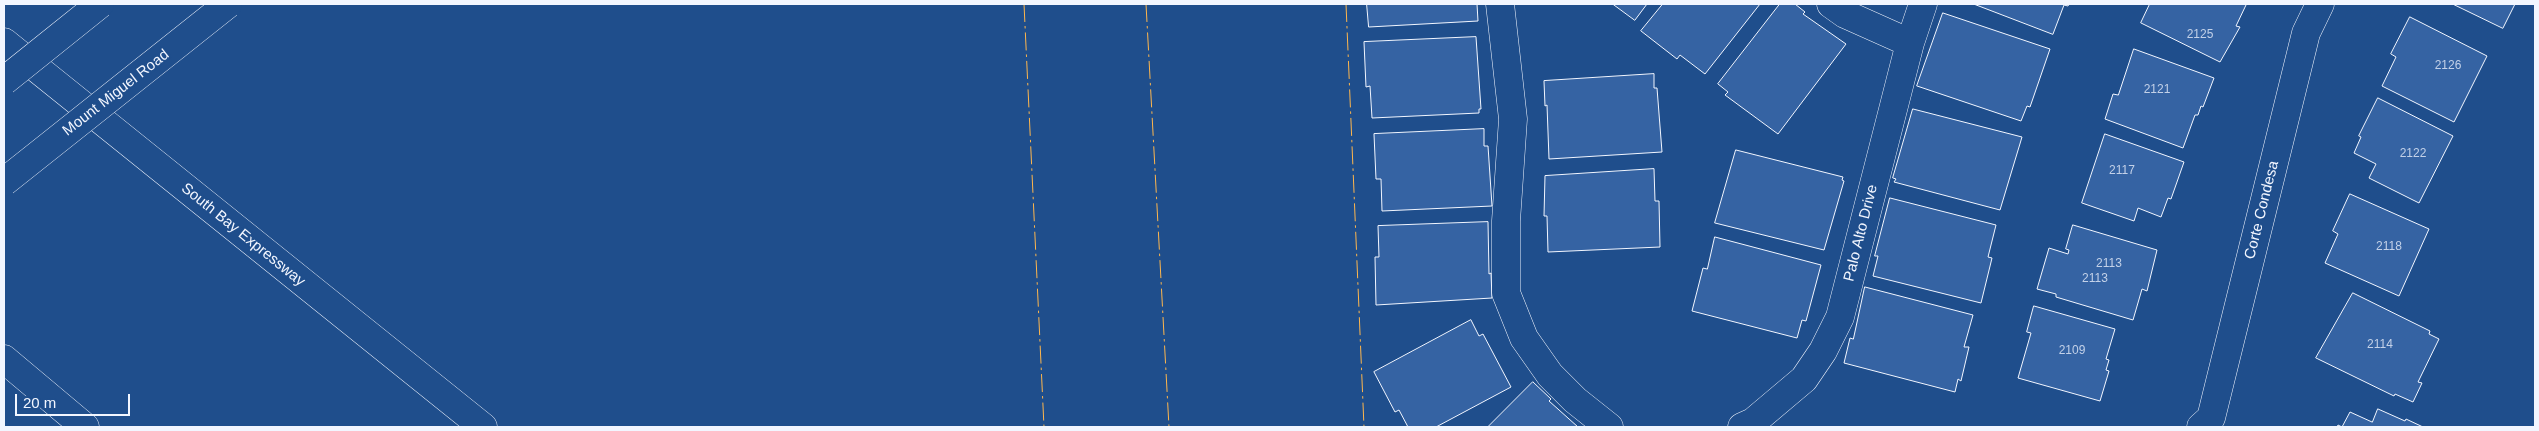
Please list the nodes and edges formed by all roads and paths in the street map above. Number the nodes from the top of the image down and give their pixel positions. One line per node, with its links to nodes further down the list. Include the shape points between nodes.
1 (100, 4): 9 (main road, bridge)
2 (228, 4): 10 (main road, Mount Miguel Road, bridge)
3 (1500, 4): 16 (main road, via 1513,119 1506,221 1506,293 1524,338 1550,376)
4 (1831, 4): 8 (main road, via 1845,14)
5 (1923, 4): 8 (main road, Palo Alto Drive)
6 (2320, 4): 12 (main road, Corte Condesa, via 2306,33)
7 (4, 42): 15 (main road, South Bay Expressway)
8 (1910, 43): 13 (main road, Palo Alto Drive, via 1840,317 1823,351 1804,378)
9 (4, 81)
10 (4, 182)
11 (4, 360): 14 (main road)
12 (2206, 423)
13 (1751, 425)
14 (85, 427)
15 (483, 427)
16 (1609, 427)

